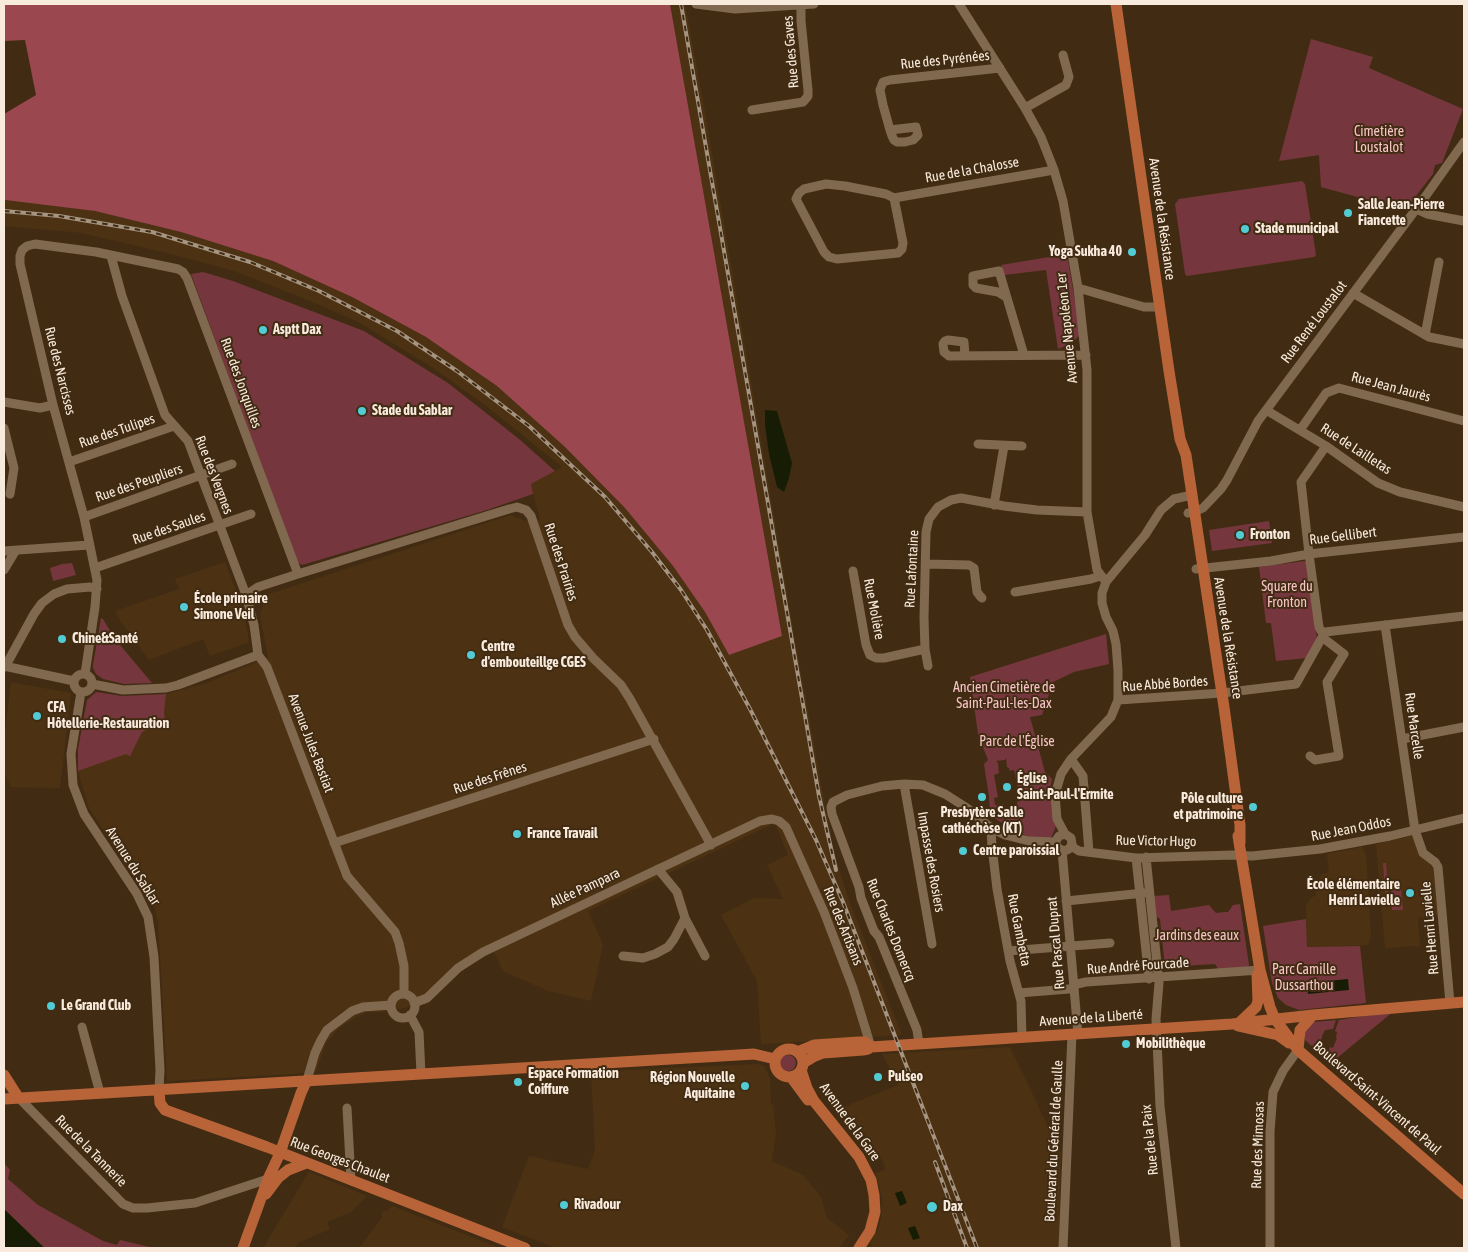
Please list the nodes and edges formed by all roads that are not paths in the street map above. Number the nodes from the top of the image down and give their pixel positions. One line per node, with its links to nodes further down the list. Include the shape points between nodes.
1 (696, 4): 5 (street, via 735,9)
2 (814, 4): 5 (street)
3 (959, 4): 7 (street, Avenue Napoléon 1er)
4 (1116, 4): 21 (main road, Avenue de la Résistance)
5 (801, 5): 9 (street, Rue des Gaves, via 808,96 803,102)
6 (1063, 55): 8 (street, via 1069,77 1066,85)
7 (1000, 68): 8 (street, Avenue Napoléon 1er); 10 (street, Rue des Pyrénées, via 883,82 880,90)
8 (1025, 108): 12 (street, Avenue Napoléon 1er)
9 (752, 110)
10 (890, 130)
11 (1464, 142): 14 (street, Rue René Loustalot)
12 (1054, 170): 13 (street, Rue de la Chalosse); 18 (street, Avenue Napoléon 1er, via 1063,201)
13 (894, 198): 13 (street, Rue de la Chalosse, via 826,184 804,189 796,199 824,252 837,259 898,253 902,249)
14 (1416, 209): 15 (street); 19 (street, Rue René Loustalot)
15 (1464, 221)
16 (111, 256): 28 (street, Rue des Narcisses, via 35,244 22,250 20,264); 31 (street, Rue des Vergnes, via 165,415); 61 (street, Rue des Jonquilles, via 178,269 187,278)
17 (1439, 262): 22 (street)
18 (1078, 288): 21 (street, via 1144,307); 25 (street, Avenue Napoléon 1er)
19 (1353, 293): 22 (street); 29 (street, Rue René Loustalot)
20 (1006, 297): 24 (street)
21 (1159, 307): 43 (main road, Avenue de la Résistance, via 1180,439 1179,457)
22 (1425, 335): 23 (street)
23 (1464, 344)
24 (1024, 355): 25 (street); 26 (street)
25 (1086, 355): 46 (street, Avenue Napoléon 1er)
26 (965, 356)
27 (4, 402): 28 (street, via 43,408)
28 (54, 405): 39 (street, Rue des Narcisses)
29 (1266, 410): 33 (street, Rue de Lailletas); 47 (street, Rue René Loustalot, via 1228,480 1209,503)
30 (1464, 421): 33 (street, Rue Jean Jaurès, via 1340,388 1326,393)
31 (174, 426): 39 (street, Rue des Tulipes); 41 (street, Rue des Vergnes, via 188,441)
32 (4, 428): 35 (street)
33 (1300, 430): 38 (street, Rue de Lailletas)
34 (978, 444): 36 (street)
35 (6, 446): 42 (street, via 14,468)
36 (1004, 446): 37 (street); 44 (street)
37 (1022, 446)
38 (1326, 446): 45 (street, Rue de Lailletas, via 1378,483 1400,492); 55 (street, via 1301,482)
39 (70, 462): 49 (street, Rue des Narcisses)
40 (232, 464): 41 (street, Rue des Peupliers)
41 (201, 476): 49 (street, Rue des Peupliers); 50 (street, Rue des Vergnes)
42 (10, 494)
43 (1188, 496): 47 (main road, Avenue de la Résistance); 62 (street, via 1174,499 1161,510 1146,536)
44 (994, 505): 46 (street, Rue Lafontaine); 56 (street, Rue Lafontaine, via 961,498 938,507 929,519 926,532)
45 (1464, 507)
46 (1087, 512): 62 (street, Avenue Napoléon 1er, via 1097,570)
47 (1191, 513): 58 (main road, Avenue de la Résistance)
48 (251, 514): 50 (street, Rue des Saules)
49 (84, 517): 52 (street, Rue des Narcisses)
50 (219, 525): 57 (street, Rue des Saules); 65 (street, Rue des Vergnes)
51 (1464, 537): 55 (street, Rue Gellibert)
52 (89, 545): 53 (street); 57 (street, Rue des Narcisses)
53 (16, 550): 54 (street); 59 (street)
54 (4, 551)
55 (1309, 554): 58 (street, Rue Gellibert); 69 (street, via 1319,627)
56 (926, 564): 66 (street, via 969,565 974,568 977,592); 70 (street, Rue Lafontaine)
57 (95, 568): 63 (street, Rue des Narcisses)
58 (1199, 569): 78 (main road, Avenue de la Résistance)
59 (4, 570)
60 (853, 571): 70 (street, Rue Molière, via 870,655 884,658)
61 (298, 574): 65 (street, Rue des Prairies, via 258,587); 82 (street, Rue des Prairies, via 509,509 526,510 531,516 568,625 593,658 621,685)
62 (1103, 579): 64 (street); 79 (street, Avenue Napoléon 1er, via 1102,603 1116,644)
63 (97, 589): 72 (street, via 67,589 42,603); 74 (street)
64 (1015, 592)
65 (246, 595): 71 (street, Rue des Vergnes)
66 (982, 598)
67 (1464, 616): 68 (street)
68 (1385, 625): 69 (street); 81 (street, Rue Marcelle)
69 (1323, 635): 78 (street, Rue Abbé Bordes, via 1296,684); 83 (street, via 1344,654 1327,682 1339,756 1315,760)
70 (925, 649): 73 (street, Rue Lafontaine)
71 (258, 655): 76 (street, via 166,688 123,690); 92 (street, Avenue Jules Bastiat, via 266,667)
72 (4, 666): 75 (street)
73 (928, 666)
74 (85, 674): 75 (street, via 78,675); 76 (street)
75 (74, 681): 77 (street, via 76,689)
76 (92, 684): 77 (street)
77 (81, 692): 139 (street, Avenue du Sablar, via 71,754 73,785 84,814 137,894 148,917 154,967)
78 (1218, 694): 79 (street, Rue Abbé Bordes); 97 (main road, Avenue de la Résistance, via 1240,825)
79 (1118, 700): 84 (street, Rue Abbé Bordes, via 1110,717)
80 (1464, 727): 81 (street)
81 (1402, 739): 89 (street, Rue Marcelle)
82 (654, 740): 92 (street, Rue des Frênes); 93 (street, Rue des Prairies)
83 (1310, 756)
84 (1071, 759): 90 (street, Rue Abbé Bordes, via 1061,774 1055,795 1058,822); 96 (street, via 1084,776)
85 (904, 784): 88 (street, via 928,786 945,794); 106 (street, Impasse des Rosiers); 129 (street, Rue Charles Domercq, via 867,789 837,799 831,807 874,932 879,937 913,1021 918,1036)
86 (1464, 818): 89 (street, Rue Jean Oddos)
87 (779, 821): 93 (street, Allée Pampara, via 760,821); 130 (street, Rue des Artisans, via 786,827 824,912)
88 (991, 828): 91 (street, via 1029,842); 108 (street, Rue Gambetta, via 996,884)
89 (1415, 830): 97 (street, Rue Jean Oddos, via 1320,850); 119 (street, Rue Henri Lavielle, via 1423,853 1438,867)
90 (1065, 834): 91 (street); 94 (street, via 1071,838)
91 (1056, 842): 95 (street)
92 (334, 843): 116 (street, Avenue Jules Bastiat, via 347,876 394,932 404,966)
93 (711, 845): 100 (street, Allée Pampara)
94 (1071, 846): 95 (street); 96 (street, Rue Victor Hugo)
95 (1062, 850): 103 (street, Rue Pascal Duprat)
96 (1090, 852): 99 (street, Rue Victor Hugo)
97 (1242, 856): 98 (street, Rue Victor Hugo); 111 (main road, Avenue de la Résistance)
98 (1146, 857): 99 (street, Rue Victor Hugo); 101 (street, Rue de la Paix)
99 (1136, 858): 102 (street)
100 (658, 870): 104 (street, via 677,892); 118 (street, Allée Pampara, via 483,952 458,968 427,998)
101 (1150, 893): 102 (street); 112 (street, Rue de la Paix)
102 (1140, 894): 103 (street); 113 (street)
103 (1066, 901): 107 (street, Rue Pascal Duprat)
104 (685, 918): 109 (street, via 668,947 643,958); 110 (street)
105 (1110, 943): 107 (street)
106 (932, 944)
107 (1070, 945): 108 (street); 114 (street, Rue Pascal Duprat)
108 (1008, 951): 115 (street, Rue Gambetta)
109 (623, 956)
110 (705, 956)
111 (1259, 968): 112 (street, Rue André Fourcade); 123 (main road, Avenue de la Résistance); 124 (main road, Avenue de la Résistance, via 1256,1007)
112 (1158, 978): 113 (street, Rue André Fourcade); 126 (street, Rue de la Paix)
113 (1149, 979): 114 (street, Rue André Fourcade, via 1086,982)
114 (1073, 988): 115 (street, Rue André Fourcade); 127 (street, Rue Pascal Duprat)
115 (1019, 993): 128 (street, Rue Gambetta)
116 (404, 994): 118 (street); 120 (street, via 394,998)
117 (1464, 1002): 119 (main road, Avenue de la Liberté)
118 (414, 1003): 121 (street)
119 (1450, 1003): 122 (main road, Avenue de la Liberté)
120 (391, 1005): 121 (street, via 396,1015); 138 (street, via 352,1011 328,1030 315,1053)
121 (410, 1014): 135 (street, via 419,1032)
122 (1313, 1015): 123 (main road, Avenue de la Liberté); 131 (main road, via 1300,1030)
123 (1275, 1019): 124 (main road, Avenue de la Liberté); 131 (main road, Boulevard Saint-Vincent de Paul)
124 (1236, 1023): 126 (main road, Avenue de la Liberté); 131 (main road, via 1278,1036)
125 (82, 1027): 140 (street)
126 (1157, 1029): 127 (main road, Avenue de la Liberté); 155 (street, Rue de la Paix, via 1160,1106)
127 (1075, 1034): 128 (main road, Avenue de la Liberté); 154 (street, Boulevard du Général de Gaulle)
128 (1022, 1038): 129 (main road, Avenue de la Liberté)
129 (914, 1044): 130 (main road, Avenue de la Liberté)
130 (871, 1047): 132 (main road, via 865,1042 851,1042 814,1045); 134 (main road, via 823,1053)
131 (1298, 1050): 148 (main road, Boulevard Saint-Vincent de Paul); 156 (street, Rue des Mimosas, via 1273,1092)
132 (797, 1052): 133 (main road, via 784,1050); 134 (main road)
133 (775, 1059): 135 (main road, via 754,1054); 137 (main road, via 777,1072)
134 (802, 1066): 137 (main road, via 797,1075); 153 (main road, Avenue de la Gare, via 814,1101 859,1157 871,1180 875,1212 870,1231)
135 (422, 1074): 138 (main road)
136 (4, 1075): 141 (main road)
137 (791, 1077): 152 (main road, Avenue de la Gare, via 856,1161 862,1174 868,1193 868,1216 862,1234)
138 (307, 1080): 139 (main road); 144 (main road)
139 (159, 1090): 140 (main road); 144 (main road, Rue Georges Chaulet, via 160,1103 165,1110)
140 (100, 1093): 141 (main road)
141 (18, 1097): 142 (main road); 146 (street, Rue de la Tannerie, via 123,1204 133,1208 195,1203)
142 (4, 1099)
143 (347, 1108): 147 (street)
144 (280, 1153): 145 (main road, Rue Georges Chaulet); 146 (main road)
145 (306, 1163): 147 (main road, Rue Georges Chaulet); 149 (main road, via 278,1178)
146 (268, 1179): 149 (main road)
147 (351, 1180): 151 (main road, Rue Georges Chaulet)
148 (1464, 1194)
149 (260, 1204): 150 (main road)
150 (243, 1248)
151 (525, 1248)
152 (852, 1248)
153 (859, 1248)
154 (1063, 1248)
155 (1176, 1248)
156 (1270, 1248)

